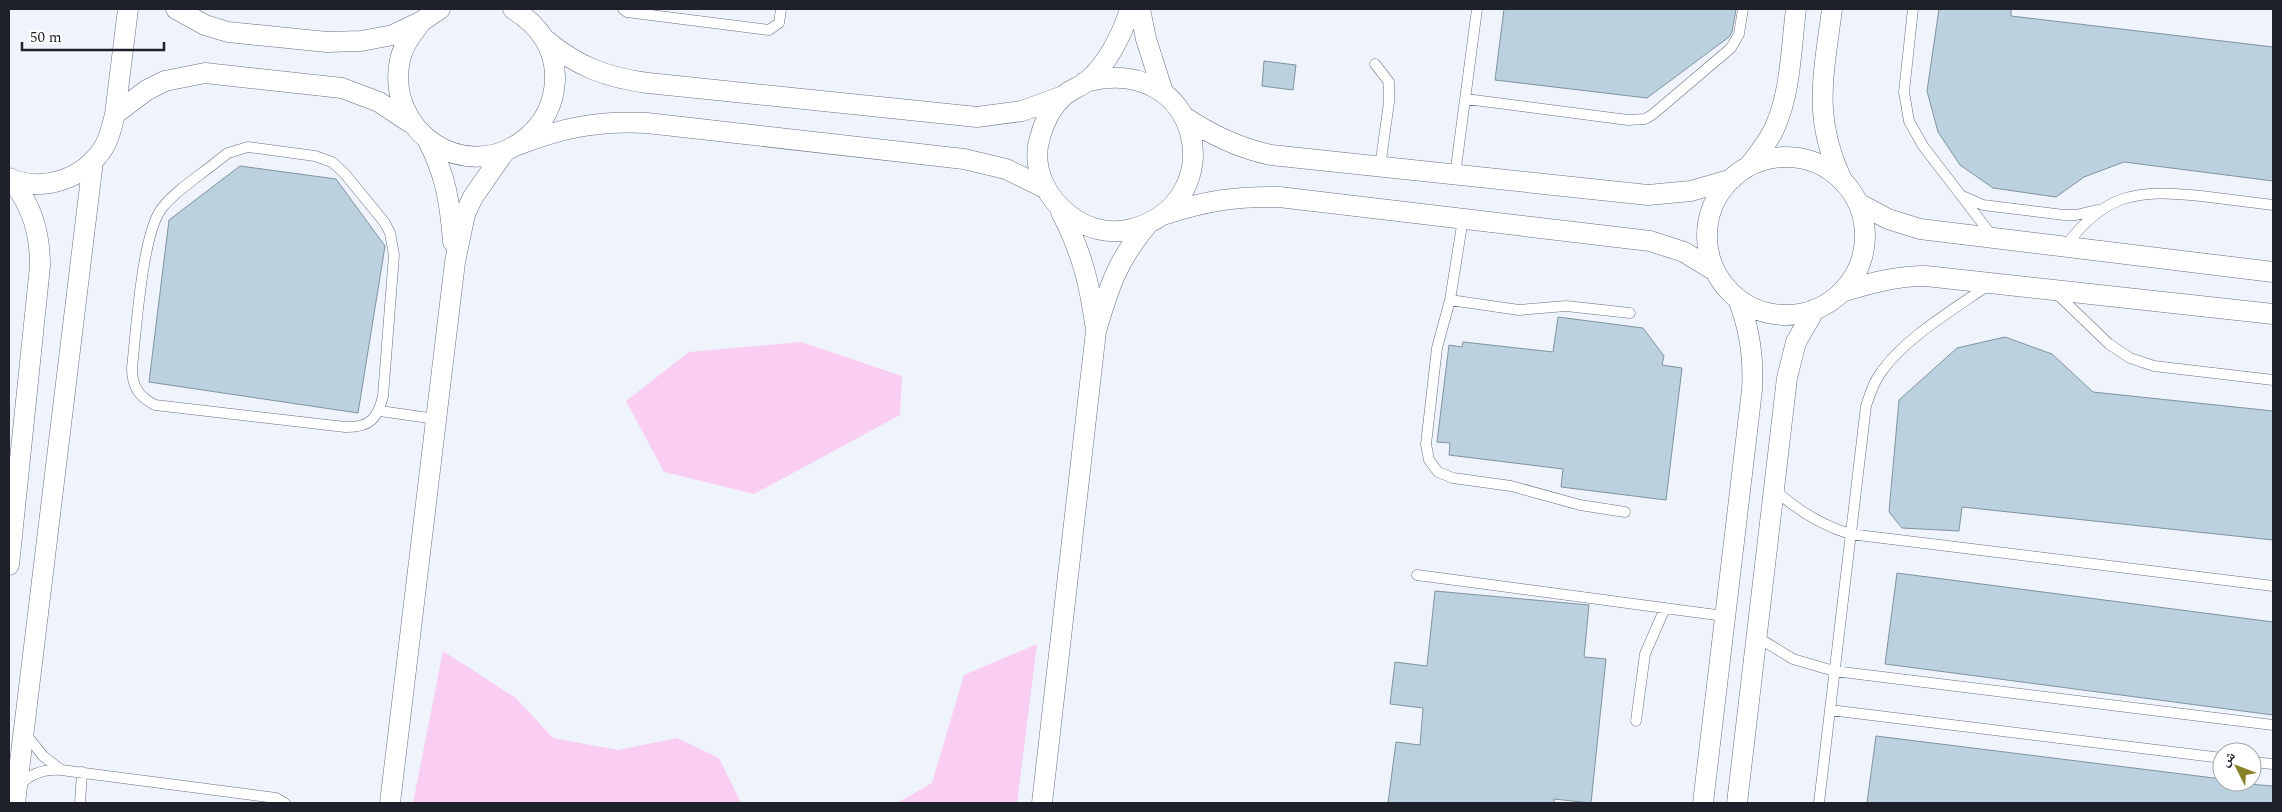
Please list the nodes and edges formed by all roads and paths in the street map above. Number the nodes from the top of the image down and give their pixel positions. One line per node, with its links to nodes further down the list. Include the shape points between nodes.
1 (128, 9): 22 (street)
2 (176, 9): 15 (street, via 204,25 228,32 327,42 377,39)
3 (440, 9): 15 (street)
4 (513, 9): 16 (street)
5 (524, 9): 16 (street)
6 (622, 9): 7 (lane, via 768,30 779,23)
7 (781, 9)
8 (1130, 9): 18 (street, via 1119,37)
9 (1140, 9): 19 (street)
10 (1477, 9): 21 (lane)
11 (1743, 9): 21 (lane, via 1739,34 1731,48 1645,119 1628,120)
12 (1796, 9): 28 (street, via 1782,105 1775,127)
13 (1832, 9): 32 (street, via 1822,111 1831,157)
14 (1913, 9): 35 (lane, via 1905,106 1914,134)
15 (422, 21): 24 (street, via 408,39 398,82 402,104)
16 (541, 34): 20 (street, via 582,66 625,80 954,116 1022,112); 26 (street, via 552,56 555,73 550,106 537,128)
17 (1375, 64): 29 (lane, via 1389,82)
18 (1085, 82): 19 (street, via 1125,77 1145,82); 20 (street)
19 (1163, 92): 23 (street)
20 (1065, 95): 34 (street, via 1051,110 1038,148)
21 (1466, 99): 30 (lane)
22 (115, 114): 24 (street, via 153,87 205,73 342,88 379,102); 27 (street, via 104,147)
23 (1183, 116): 29 (street, via 1216,137 1252,151); 40 (street, via 1191,136 1192,165 1179,199)
24 (412, 124): 25 (street)
25 (428, 141): 26 (street, via 458,155 474,157 490,156); 45 (street, via 445,180)
26 (512, 148): 34 (street, via 551,132 585,124 621,121 964,159 1006,169); 45 (street, via 473,197 465,214)
27 (93, 161): 33 (street, via 79,173 61,181 24,184); 73 (street)
28 (1749, 166): 31 (street); 32 (street, via 1768,158 1787,156 1825,166)
29 (1380, 167): 30 (street)
30 (1455, 175): 31 (street, via 1648,195 1691,191)
31 (1732, 178): 46 (street, via 1716,198 1708,222 1708,247)
32 (1841, 178): 36 (street)
33 (11, 179): 63 (street, via 31,211 38,238 40,266)
34 (1045, 188): 38 (street)
35 (1959, 192): 39 (lane, via 1974,202 1992,207 2076,215); 43 (lane)
36 (1858, 203): 43 (street, via 1903,225); 50 (street, via 1864,221 1865,240 1858,268)
37 (2273, 205): 39 (lane, via 2165,192 2133,195)
38 (1058, 207): 42 (street, via 1077,222 1100,230 1124,231); 56 (street, via 1089,280)
39 (2103, 209): 44 (lane, via 2077,231)
40 (1164, 214): 41 (street, via 1221,199 1250,196); 42 (street)
41 (1463, 218): 46 (street, via 1650,241 1684,252); 52 (lane)
42 (1147, 225): 56 (street, via 1119,263 1109,284)
43 (1995, 240): 44 (street)
44 (2064, 248): 47 (street)
45 (455, 262): 59 (street)
46 (1715, 271): 51 (street)
47 (2273, 272)
48 (1993, 282): 49 (street); 50 (street, via 1902,276); 62 (lane, via 1905,346 1880,372 1866,406)
49 (2051, 288): 55 (street); 57 (lane, via 2109,344 2130,358 2154,366)
50 (1842, 292): 53 (street)
51 (1738, 299): 53 (street, via 1756,309 1775,314); 67 (street, via 1748,328 1754,366)
52 (1450, 300): 54 (lane, via 1519,310 1566,306); 61 (lane, via 1439,336 1426,444 1432,467 1453,478 1512,486 1580,505)
53 (1815, 309): 60 (street, via 1800,333 1791,360)
54 (1630, 312)
55 (2273, 314)
56 (1096, 331): 81 (street)
57 (2273, 380)
58 (380, 411): 58 (lane, via 384,396 394,255 385,223 344,174 324,158 254,148 238,149 228,154 169,200 151,228 132,368 134,387 139,395 155,406 345,426 365,424); 59 (lane)
59 (436, 419): 80 (street)
60 (1775, 490): 62 (lane, via 1815,520); 68 (street)
61 (1625, 512)
62 (1850, 534): 65 (lane); 69 (lane)
63 (9, 565)
64 (1417, 575): 66 (lane)
65 (2273, 586)
66 (1665, 608): 67 (lane); 71 (lane, via 1645,654)
67 (1724, 616): 82 (street)
68 (1757, 637): 69 (lane, via 1793,659); 83 (street)
69 (1834, 671): 70 (lane); 72 (lane)
70 (1830, 710): 74 (lane); 84 (lane)
71 (1636, 721)
72 (2273, 725)
73 (24, 733): 75 (lane, via 43,756); 77 (street)
74 (2212, 757)
75 (61, 770): 76 (lane); 77 (lane, via 43,770 33,774)
76 (82, 772): 78 (lane); 79 (lane, via 276,798)
77 (17, 795)
78 (80, 803)
79 (285, 803)
80 (390, 803)
81 (1042, 803)
82 (1703, 803)
83 (1737, 803)
84 (1819, 803)

